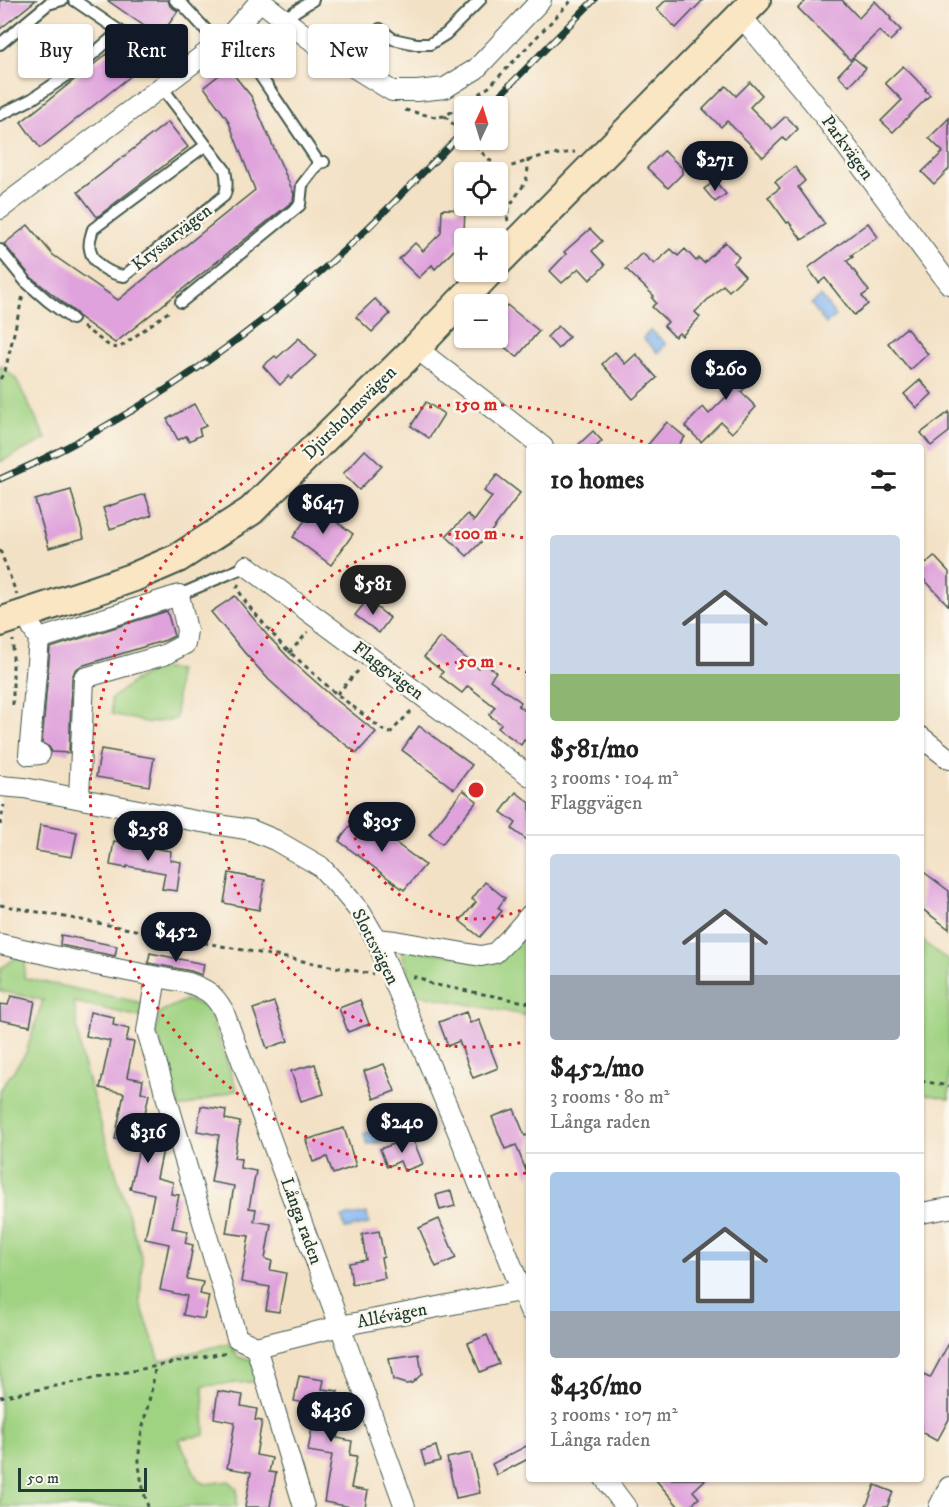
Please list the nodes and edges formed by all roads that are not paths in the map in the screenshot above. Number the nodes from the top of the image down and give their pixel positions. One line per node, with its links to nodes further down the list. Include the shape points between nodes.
1 (62, 0): 14 (lane, via 48,4)
2 (74, 0): 10 (lane)
3 (175, 0): 11 (lane)
4 (259, 0): 9 (street); 12 (street)
5 (313, 0): 9 (lane)
6 (480, 0): 13 (lane, via 446,34 430,44)
7 (541, 0): 9 (street, via 476,69 445,88 417,91 392,91)
8 (748, 8): 23 (street); 25 (street, Parkvägen)
9 (283, 19)
10 (110, 24)
11 (206, 24)
12 (237, 24)
13 (389, 36)
14 (0, 44)
15 (105, 44): 19 (lane, via 72,72)
16 (172, 78): 18 (street)
17 (262, 78): 26 (lane, via 321,162 302,185 300,206)
18 (161, 86): 20 (lane, Kryssarvägen); 21 (street)
19 (0, 115)
20 (206, 145): 20 (lane, Kryssarvägen, via 225,170 224,196 124,276 106,271 90,251 93,230)
21 (0, 209)
22 (0, 250): 27 (lane, via 26,282)
23 (508, 252)
24 (479, 282): 28 (street, Djursholmsvägen)
25 (949, 284)
26 (181, 302)
27 (72, 319)
28 (416, 348): 29 (street); 32 (street, Djursholmsvägen, via 251,511 178,558)
29 (539, 444)
30 (247, 566): 31 (lane); 36 (street, Flaggvägen)
31 (179, 595): 32 (street); 38 (street, via 187,630 185,644 164,655 84,678)
32 (21, 626): 34 (street, via 29,755)
33 (924, 739): 35 (street)
34 (40, 754)
35 (949, 759)
36 (526, 773)
37 (2, 795): 38 (street, Slottsvägen, via 24,788)
38 (79, 798): 40 (street, Slottsvägen, via 251,830 274,840 320,867 355,906)
39 (526, 920): 40 (street, via 495,952 481,956)
40 (375, 939): 45 (street, Slottsvägen)
41 (0, 944): 42 (street, Långa raden)
42 (156, 977): 46 (street, Långa raden, via 205,989 223,1010); 47 (street, via 147,1031 237,1338)
43 (949, 1208): 44 (street)
44 (924, 1212)
45 (525, 1290): 46 (street, Allévägen)
46 (340, 1326): 47 (street, Allévägen); 51 (street, Långa raden)
47 (256, 1347): 50 (street)
48 (607, 1482): 52 (street)
49 (949, 1487): 53 (street)
50 (304, 1507)
51 (405, 1507)
52 (626, 1507)
53 (939, 1507)

